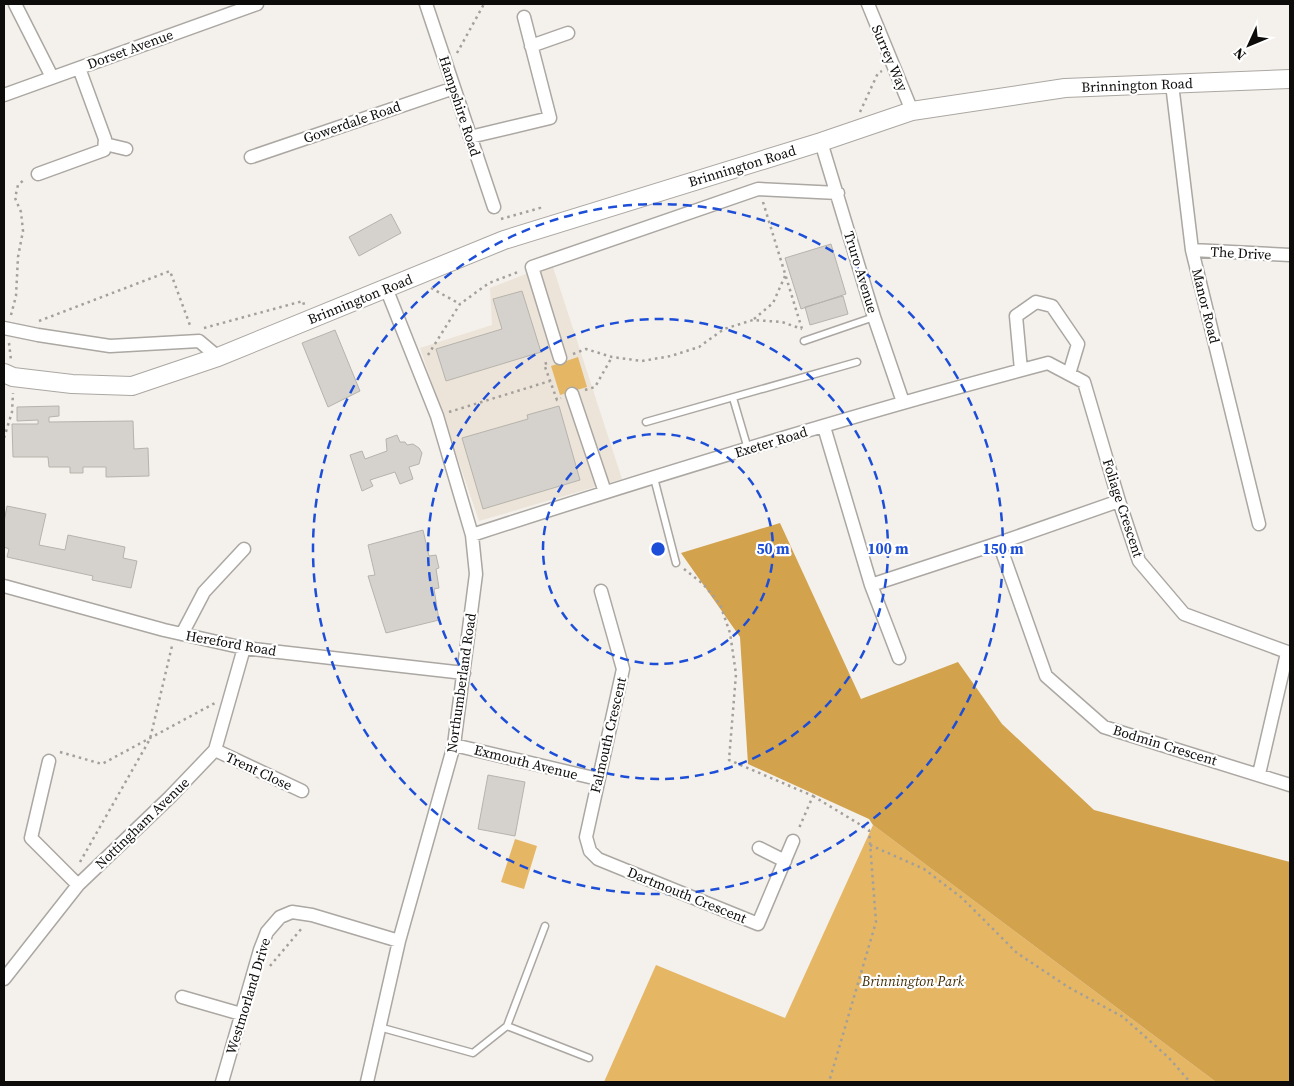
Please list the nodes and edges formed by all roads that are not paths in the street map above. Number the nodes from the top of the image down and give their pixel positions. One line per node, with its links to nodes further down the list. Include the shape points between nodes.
1 (16, 4): 9 (street)
2 (257, 4): 8 (street, Dorset Avenue)
3 (426, 4): 12 (street, Hampshire Road)
4 (868, 4): 14 (street, Surrey Way)
5 (524, 17): 7 (street)
6 (568, 33): 7 (street)
7 (531, 46): 15 (street, via 550,118)
8 (79, 68): 9 (street, Dorset Avenue); 17 (street)
9 (52, 77): 13 (street, Dorset Avenue)
10 (1290, 79): 11 (street, Brinnington Road)
11 (1172, 84): 14 (street, Brinnington Road, via 1065,88); 23 (street, Manor Road)
12 (454, 88): 15 (street, Hampshire Road); 19 (street, Gowerdale Road)
13 (4, 95)
14 (912, 111): 16 (street, Brinnington Road)
15 (470, 137): 22 (street, Hampshire Road)
16 (821, 142): 21 (street, Truro Avenue); 25 (street, Brinnington Road, via 504,240)
17 (105, 144): 18 (street); 20 (street, via 104,150)
18 (126, 149)
19 (251, 157)
20 (38, 174)
21 (838, 193): 26 (street, Truro Avenue); 30 (street, via 758,189 532,266)
22 (494, 207)
23 (1192, 250): 24 (street, The Drive); 44 (street, Manor Road)
24 (1290, 255)
25 (386, 288): 29 (street, Brinnington Road); 45 (street, Northumberland Road, via 436,416)
26 (874, 317): 28 (lane); 37 (street, Truro Avenue)
27 (9, 329): 29 (street, via 110,346 199,341)
28 (804, 341)
29 (218, 357): 34 (street, Brinnington Road, via 132,386 72,384)
30 (560, 358)
31 (857, 362): 36 (lane)
32 (1021, 370): 33 (street, Exeter Road, via 1048,363); 33 (street, via 1016,316 1036,302 1052,306 1078,344); 37 (street, Exeter Road)
33 (1069, 374): 43 (street, Foliage Crescent, via 1084,382)
34 (8, 375)
35 (572, 394): 42 (street)
36 (733, 398): 38 (lane); 40 (lane)
37 (902, 402): 39 (street, Exeter Road)
38 (646, 422)
39 (824, 427): 40 (street, Exeter Road); 49 (street)
40 (748, 449): 41 (street, Exeter Road)
41 (654, 478): 42 (street, Exeter Road); 48 (lane)
42 (605, 492): 45 (street, Exeter Road)
43 (1119, 501): 46 (street); 54 (street, Foliage Crescent, via 1139,561 1184,614)
44 (1259, 524)
45 (472, 535): 56 (street, Northumberland Road, via 476,574)
46 (999, 543): 49 (street); 60 (street, Bodmin Crescent, via 1046,676 1104,727)
47 (244, 549): 52 (street, via 204,592)
48 (676, 562)
49 (871, 585): 55 (street)
50 (4, 586): 52 (street, Hereford Road)
51 (601, 592): 61 (street, Falmouth Crescent, via 623,669)
52 (179, 633): 53 (street, Hereford Road)
53 (244, 648): 56 (street, Hereford Road); 58 (street, Nottingham Avenue)
54 (1289, 653): 60 (street)
55 (899, 658)
56 (464, 673): 57 (street, Northumberland Road)
57 (454, 745): 61 (street, Exmouth Avenue); 70 (street, Northumberland Road)
58 (215, 750): 63 (street, Trent Close); 68 (street, Nottingham Avenue, via 170,798)
59 (49, 760): 68 (street, via 31,838)
60 (1259, 774): 62 (street, Bodmin Crescent)
61 (598, 779): 66 (street, Falmouth Crescent, via 586,837)
62 (1290, 785)
63 (302, 791)
64 (794, 841): 67 (street, Dartmouth Crescent)
65 (759, 848): 67 (street)
66 (590, 851): 67 (street, Dartmouth Crescent, via 598,860 758,924)
67 (785, 861)
68 (74, 881): 71 (street, Nottingham Avenue)
69 (545, 926): 74 (lane)
70 (399, 941): 73 (street, Westmorland Drive, via 312,915 292,912 280,917 267,932); 75 (street, Northumberland Road)
71 (4, 979)
72 (182, 997): 73 (street)
73 (241, 1014): 77 (street, Westmorland Drive)
74 (508, 1026): 75 (lane, via 473,1053); 76 (lane)
75 (380, 1027): 78 (street, Northumberland Road)
76 (589, 1058)
77 (222, 1082)
78 (367, 1082)

